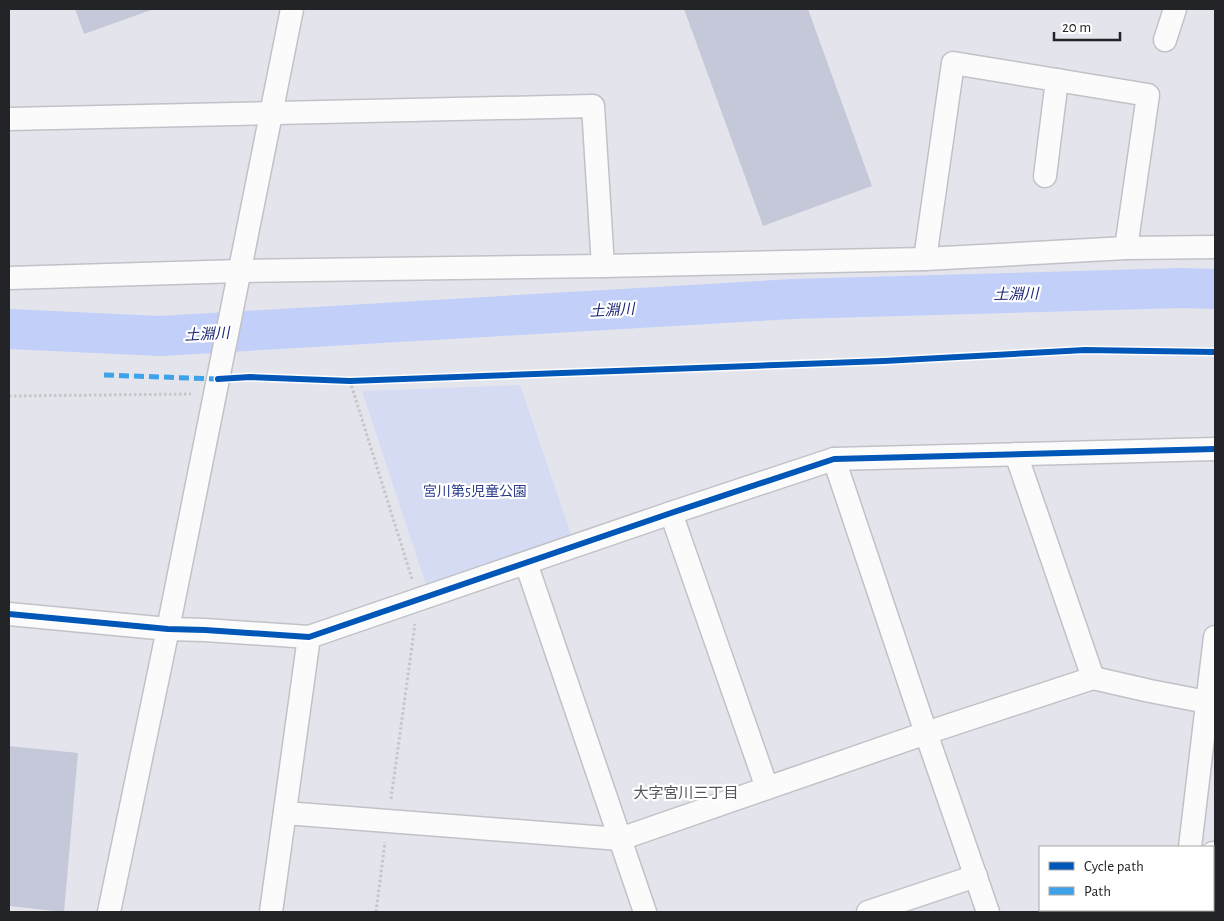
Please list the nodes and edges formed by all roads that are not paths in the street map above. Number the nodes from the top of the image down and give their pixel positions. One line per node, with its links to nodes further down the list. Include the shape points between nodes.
1 (292, 9): 5 (street)
2 (1175, 9): 3 (street)
3 (1165, 40)
4 (1057, 80): 7 (street); 9 (street, via 1148,95); 10 (street, via 953,63)
5 (271, 114): 6 (street); 11 (street, via 592,106); 12 (street)
6 (9, 119)
7 (1045, 176)
8 (1215, 247): 9 (street)
9 (1126, 248): 10 (street)
10 (925, 259): 11 (street)
11 (603, 266): 12 (street)
12 (239, 277): 13 (street); 20 (street)
13 (9, 278)
14 (1215, 449): 15 (street)
15 (1016, 454): 16 (street); 23 (street)
16 (834, 459): 17 (street); 25 (street)
17 (671, 513): 18 (street); 26 (street)
18 (526, 563): 21 (street); 28 (street)
19 (9, 614): 20 (street)
20 (168, 629): 21 (street); 31 (street)
21 (309, 637): 27 (street)
22 (1215, 637): 24 (street)
23 (1093, 678): 24 (street, via 1150,691); 25 (street)
24 (1211, 692): 29 (street)
25 (926, 733): 26 (street); 30 (street)
26 (767, 788): 28 (street)
27 (285, 813): 28 (street); 32 (street)
28 (620, 840): 33 (street)
29 (1190, 846)
30 (976, 876): 34 (street); 35 (street)
31 (109, 912)
32 (271, 912)
33 (645, 912)
34 (868, 912)
35 (988, 912)

